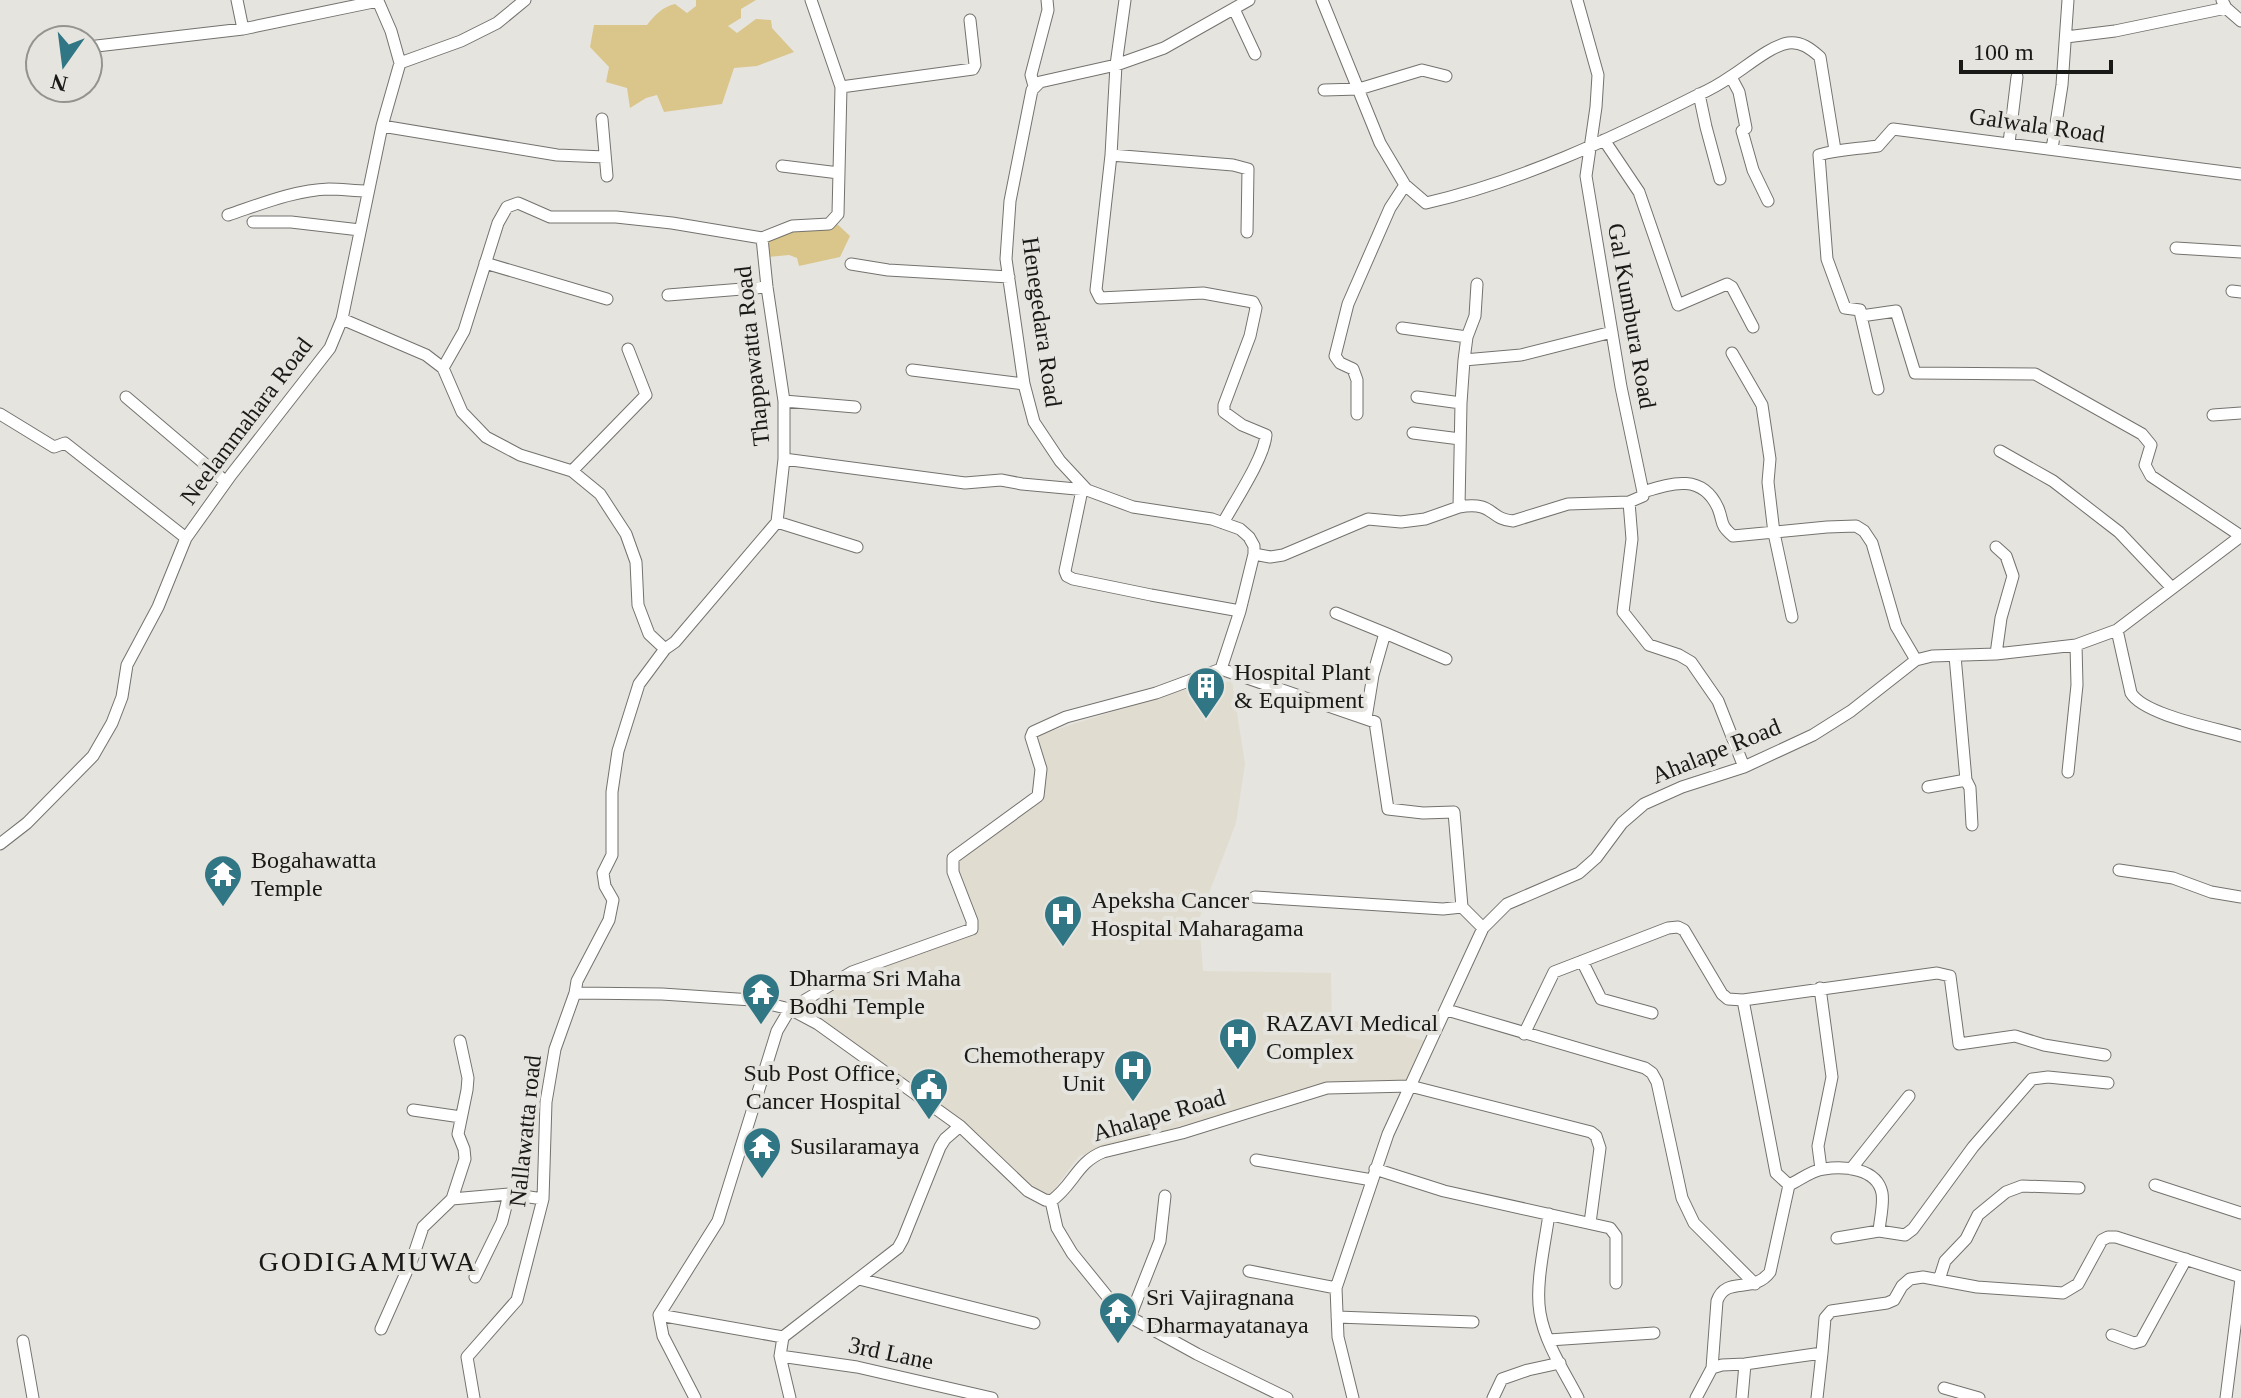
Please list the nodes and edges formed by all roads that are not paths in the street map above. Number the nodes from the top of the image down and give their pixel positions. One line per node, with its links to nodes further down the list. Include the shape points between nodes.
1 (237, 0): 15 (street)
2 (525, 0): 19 (street, via 497,23)
3 (811, 0): 25 (street)
4 (1047, 0): 24 (street, Henegedara Road, via 1031,75)
5 (1125, 0): 20 (street)
6 (1249, 0): 12 (street)
7 (1322, 0): 26 (street)
8 (1577, 0): 33 (street, Gal Kumbura Road, via 1598,75)
9 (2068, 0): 16 (street)
10 (345, 4): 15 (street); 19 (street, via 378,1)
11 (2224, 4): 14 (street); 16 (street, via 2115,31)
12 (1234, 9): 18 (street); 20 (street, via 1164,48)
13 (970, 20): 25 (street, via 973,69)
14 (2241, 21)
15 (243, 29): 17 (street)
16 (2066, 37): 34 (street)
17 (104, 45)
18 (1255, 54)
19 (400, 63): 30 (street, Neelammahara Road)
20 (1116, 65): 24 (street); 36 (street)
21 (1446, 76): 26 (street, via 1422,70)
22 (1731, 77): 28 (street); 35 (street, via 1788,43 1807,45 1820,57); 45 (street, via 1739,92 1753,170)
23 (2017, 77): 32 (street)
24 (1034, 86): 55 (street, Henegedara Road, via 1007,221)
25 (841, 87): 39 (street, Thappawatta Road)
26 (1359, 89): 27 (street); 43 (street, via 1380,143)
27 (1324, 90)
28 (1699, 94): 31 (street); 42 (street)
29 (602, 119): 37 (street)
30 (382, 126): 37 (street, via 557,155); 44 (street, Neelammahara Road)
31 (1604, 140): 33 (street); 62 (street, via 1639,192 1678,305 1727,284)
32 (2009, 143): 34 (street, Galwala Road); 35 (street, Galwala Road, via 1893,129 1878,146)
33 (1591, 146): 43 (street, via 1507,180 1426,203); 64 (street, Gal Kumbura Road, via 1586,176)
34 (2052, 149): 40 (street, Galwala Road)
35 (1835, 150): 60 (street, via 1819,155 1827,259 1845,308 1860,310)
36 (1111, 155): 49 (street, via 1248,169); 93 (street, via 1096,290 1100,298 1203,293 1247,299 1256,308 1224,412 1266,435 1266,440)
37 (605, 157): 41 (street)
38 (782, 166): 39 (street)
39 (839, 173): 50 (street, Thappawatta Road, via 838,214 829,224 792,226)
40 (2241, 174)
41 (607, 176)
42 (1720, 179)
43 (1405, 185): 80 (street, via 1348,304 1335,356 1353,369)
44 (368, 191): 46 (street, via 302,193); 48 (street, Neelammahara Road)
45 (1768, 201)
46 (228, 215)
47 (253, 222): 48 (street)
48 (360, 230): 61 (street, Neelammahara Road)
49 (1247, 232)
50 (762, 238): 53 (street, via 616,217 550,217 518,203 507,207 498,223); 57 (street, Thappawatta Road)
51 (2176, 248): 52 (street)
52 (2241, 252)
53 (485, 263): 59 (street); 69 (street, via 464,331)
54 (851, 264): 55 (street)
55 (1009, 277): 71 (street, Henegedara Road)
56 (1477, 284): 65 (street)
57 (767, 287): 58 (street); 75 (street, Thappawatta Road)
58 (668, 295)
59 (607, 299)
60 (1861, 316): 72 (street); 95 (street, via 1896,311 1915,373 2035,374 2142,434 2151,445 2145,465 2151,476)
61 (342, 319): 69 (street, via 426,355); 87 (street, Neelammahara Road, via 330,348)
62 (1753, 327)
63 (1402, 328): 65 (street)
64 (1612, 332): 68 (street, via 1521,355); 89 (street, Gal Kumbura Road)
65 (1467, 337): 68 (street)
66 (628, 349): 86 (street, via 646,395)
67 (1732, 353): 94 (street, via 1762,405)
68 (1464, 360): 76 (street)
69 (443, 368): 86 (street, via 462,412 486,437 520,455)
70 (912, 370): 71 (street)
71 (1024, 384): 88 (street, Henegedara Road, via 1034,422)
72 (1878, 389)
73 (126, 397): 87 (street)
74 (1417, 397): 76 (street)
75 (784, 401): 77 (street); 85 (street, Thappawatta Road)
76 (1461, 403): 83 (street)
77 (855, 407)
78 (2241, 413): 81 (street)
79 (0, 414): 96 (street, via 54,447 65,443)
80 (1357, 414)
81 (2213, 415)
82 (1413, 433): 83 (street)
83 (1460, 439): 91 (street)
84 (2000, 451): 100 (street, via 2053,481 2119,532)
85 (784, 459): 88 (street, Thappawatta Road, via 965,483 1001,480); 92 (street)
86 (572, 471): 107 (street, via 600,494 626,534 636,562 638,605 649,634)
87 (226, 482): 96 (street, Neelammahara Road)
88 (1084, 490): 93 (street, via 1133,507); 101 (street, via 1067,576)
89 (1643, 492): 90 (street); 94 (street, via 1690,483 1708,493 1733,536)
90 (1629, 502): 91 (street, via 1568,504 1513,521 1477,504); 115 (street, via 1632,539 1623,612 1649,645 1691,662 1718,701)
91 (1459, 507): 99 (street, via 1425,519 1368,519 1283,555)
92 (777, 522): 97 (street); 107 (street, Nallawatta road)
93 (1223, 523): 99 (street, via 1249,537)
94 (1774, 533): 103 (street); 111 (street, via 1856,526 1864,531 1896,626)
95 (2241, 536): 100 (street)
96 (186, 538): 120 (street, Neelammahara Road, via 127,665 112,723 93,756)
97 (857, 547)
98 (1996, 547): 108 (street, via 2006,556 2013,576)
99 (1254, 554): 101 (street)
100 (2172, 588): 104 (street)
101 (1240, 611): 112 (street)
102 (1336, 613): 105 (street)
103 (1792, 617)
104 (2117, 630): 106 (street); 114 (street, via 2136,702)
105 (1385, 633): 110 (street); 113 (street)
106 (2076, 645): 108 (street); 116 (street)
107 (665, 649): 128 (street, Nallawatta road, via 639,684 618,751 612,855 603,873 613,900)
108 (1996, 654): 109 (street)
109 (1955, 656): 111 (street); 117 (street)
110 (1446, 659)
111 (1916, 660): 115 (street, Ahalape Road, via 1813,735)
112 (1221, 669): 113 (street); 130 (street, via 1033,732 1041,769 1038,796 953,858 972,929 852,972)
113 (1366, 718): 124 (street, via 1375,722 1388,809 1454,812)
114 (2241, 736)
115 (1744, 767): 125 (street, Ahalape Road, via 1644,804 1579,873 1507,904)
116 (2068, 772)
117 (1966, 780): 118 (street); 119 (street)
118 (1928, 787)
119 (1972, 825)
120 (0, 844)
121 (2119, 870): 123 (street)
122 (1255, 897): 124 (street)
123 (2241, 897)
124 (1462, 907): 125 (street)
125 (1483, 928): 131 (street, Ahalape Road)
126 (1582, 961): 129 (street, via 1678,927 1722,994); 132 (street, via 1601,999); 133 (street, via 1554,972)
127 (1820, 988): 129 (street); 135 (street, via 1937,973 1950,976 1959,1044 2015,1036); 143 (street, via 1832,1077 1818,1146)
128 (575, 993): 130 (street, via 752,1000); 152 (street, Nallawatta road, via 555,1049 546,1102)
129 (1743, 1000): 146 (street, via 1776,1173)
130 (790, 1009): 141 (street); 168 (street, via 777,1031 718,1221)
131 (1447, 1010): 133 (street); 137 (street, Ahalape Road)
132 (1652, 1013)
133 (1524, 1034): 166 (street, via 1652,1073 1682,1198 1694,1223)
134 (460, 1041): 140 (street, via 468,1078)
135 (2105, 1055)
136 (2108, 1083): 157 (street, via 2032,1079 1913,1229 1905,1235)
137 (1410, 1086): 145 (street); 153 (street, Ahalape Road, via 1327,1088 1103,1152 1091,1156); 156 (street, via 1591,1132 1600,1148)
138 (1909, 1096): 144 (street)
139 (413, 1110): 140 (street)
140 (461, 1117): 151 (street, via 458,1134 465,1159)
141 (960, 1126): 153 (street, via 1028,1191); 163 (street, via 940,1147 898,1248)
142 (1256, 1160): 145 (street)
143 (1821, 1169): 144 (street); 146 (street)
144 (1851, 1169): 157 (street, via 1867,1173 1879,1184)
145 (1373, 1174): 155 (street); 167 (street)
146 (1789, 1185): 166 (street, via 1770,1272)
147 (2155, 1185): 154 (street)
148 (2079, 1188): 164 (street, via 2022,1186 2006,1192 1978,1215 1966,1239 1945,1261)
149 (509, 1194): 151 (street); 152 (street); 161 (street, via 502,1222)
150 (1165, 1196): 169 (street, via 1160,1241)
151 (452, 1199): 173 (street, via 423,1227)
152 (543, 1199): 186 (street, Nallawatta road, via 517,1300 467,1357)
153 (1051, 1201): 169 (street, via 1057,1228 1072,1253 1119,1311)
154 (2241, 1213)
155 (1549, 1214): 156 (street); 177 (street, via 1539,1313)
156 (1590, 1223): 165 (street, via 1610,1228 1616,1236)
157 (1879, 1231): 158 (street)
158 (1837, 1238)
159 (2186, 1259): 162 (street); 164 (street, via 2108,1237 2078,1284 2063,1293); 175 (street, via 2141,1341)
160 (1249, 1271): 167 (street)
161 (475, 1277)
162 (2241, 1278): 198 (street)
163 (859, 1279): 172 (street); 176 (street)
164 (1939, 1280): 179 (street, via 1910,1279 1887,1303 1831,1311 1825,1318)
165 (1616, 1283)
166 (1755, 1284): 183 (street, via 1720,1292)
167 (1336, 1288): 170 (street)
168 (659, 1315): 176 (street); 187 (street, via 663,1336)
169 (1130, 1317): 190 (street)
170 (1337, 1317): 171 (street); 191 (street)
171 (1473, 1322)
172 (1034, 1323)
173 (381, 1329)
174 (1654, 1333): 177 (street)
175 (2112, 1335)
176 (783, 1337): 180 (street)
177 (1549, 1340): 181 (street)
178 (23, 1341): 185 (street)
179 (1822, 1353): 182 (street); 196 (street)
180 (780, 1356): 188 (street); 189 (street, 3rd Lane, via 857,1367)
181 (1560, 1363): 192 (street, via 1502,1379); 193 (street)
182 (1745, 1364): 183 (street); 195 (street)
183 (1712, 1368): 194 (street)
184 (1944, 1388): 197 (street)
185 (33, 1398)
186 (474, 1398)
187 (695, 1398)
188 (790, 1398)
189 (992, 1398)
190 (1287, 1398)
191 (1353, 1398)
192 (1493, 1398)
193 (1578, 1398)
194 (1696, 1398)
195 (1742, 1398)
196 (1817, 1398)
197 (1979, 1398)
198 (2226, 1398)

